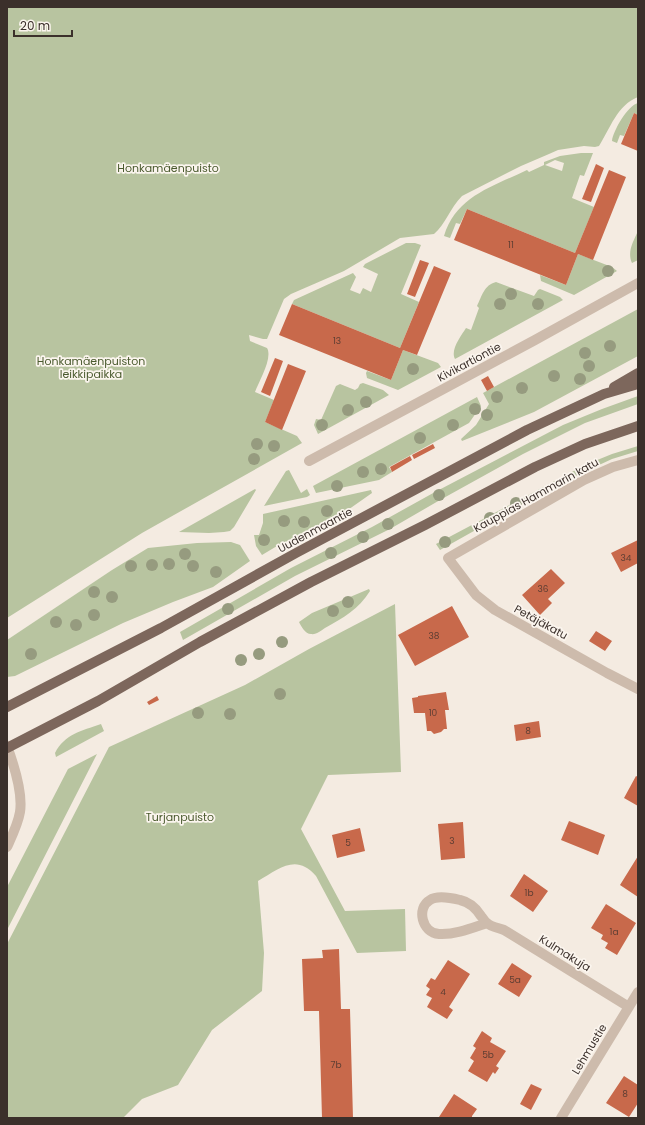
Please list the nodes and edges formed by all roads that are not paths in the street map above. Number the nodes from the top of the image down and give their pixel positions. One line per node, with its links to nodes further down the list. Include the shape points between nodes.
1 (638, 283): 7 (street, Kivikartiontie)
2 (638, 372): 4 (main road)
3 (638, 384): 4 (main road, Uudenmaantie)
4 (604, 394): 10 (main road, Uudenmaantie, via 527,430 161,628)
5 (638, 426): 11 (main road, via 585,444 535,467 311,582 98,700)
6 (638, 460): 8 (street, Kauppias Hammarin katu, via 613,467 584,480)
7 (310, 461)
8 (448, 558): 9 (street, Petäjäkatu, via 476,595 495,610)
9 (638, 689)
10 (7, 707)
11 (7, 747): 12 (street, via 20,799 20,813)
12 (7, 847)
13 (487, 923): 13 (street, Kulmakuja, via 471,905 459,900 434,898 428,901 424,908 423,923 430,932 461,932); 15 (street, Kulmakuja, via 504,930)
14 (638, 992): 15 (street, Lehmustie)
15 (629, 1007): 16 (street, Lehmustie)
16 (561, 1118)

